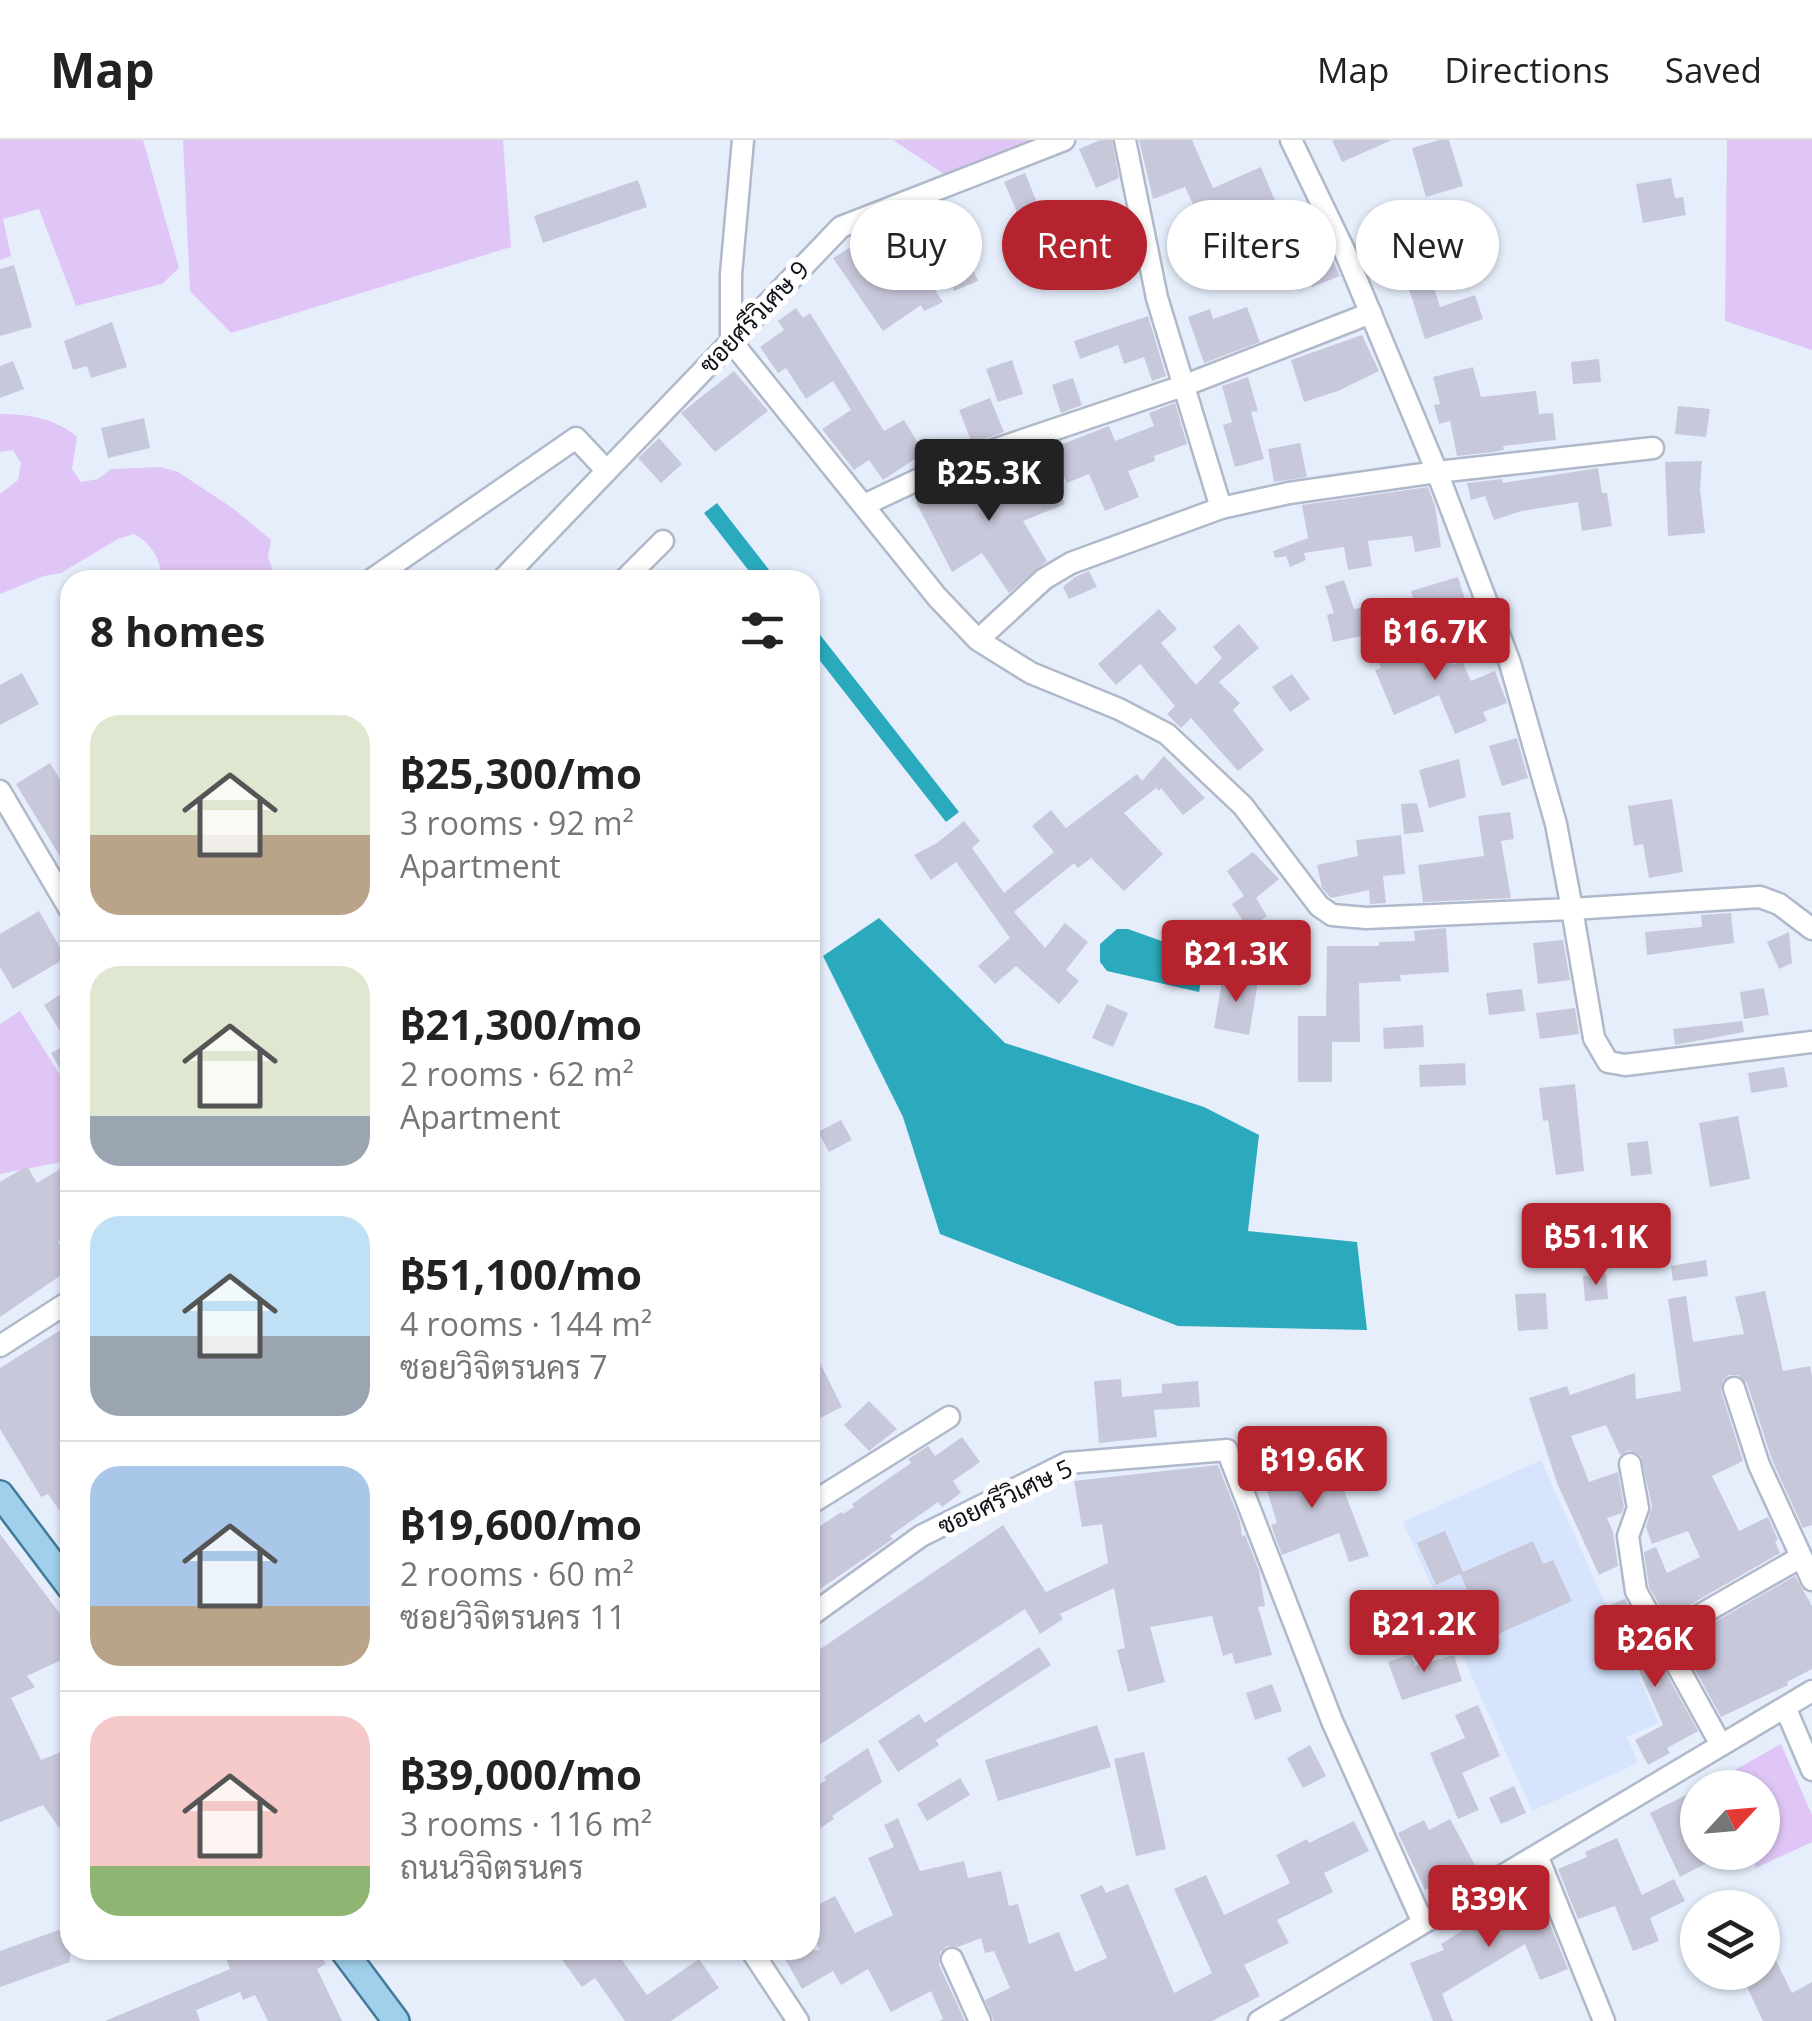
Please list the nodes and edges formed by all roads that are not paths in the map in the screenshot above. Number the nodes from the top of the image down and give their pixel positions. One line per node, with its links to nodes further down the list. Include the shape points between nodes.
1 (744, 140): 6 (street)
2 (1064, 140): 6 (street, ซอยศรีวิเศษ 9, via 841,227)
3 (1125, 140): 7 (street, via 1157,298)
4 (1291, 140): 5 (street)
5 (1371, 313): 7 (street); 10 (street)
6 (731, 341): 9 (street, ซอยศรีวิเศษ 9); 11 (street)
7 (1183, 386): 11 (street, via 949,465); 12 (street)
8 (1653, 448): 10 (street)
9 (607, 471): 14 (street, via 576,438); 15 (street, ซอยศรีวิเศษ 9)
10 (1437, 472): 12 (street); 20 (street, via 1510,663 1556,824)
11 (864, 506): 17 (street)
12 (1221, 508): 17 (street, via 1072,563 1044,579)
13 (663, 541): 16 (street)
14 (385, 570)
15 (512, 570)
16 (634, 570)
17 (978, 640): 20 (street, via 1032,673 1167,734 1243,806 1332,915)
18 (0, 791): 19 (street)
19 (60, 893)
20 (1572, 909): 21 (street, via 1760,897); 22 (street, via 1594,1038 1608,1062)
21 (1812, 928)
22 (1812, 1042)
23 (60, 1307): 24 (street)
24 (0, 1346)
25 (1734, 1388): 30 (street, via 1759,1465)
26 (948, 1417): 29 (street)
27 (1630, 1464): 34 (street, via 1638,1508 1628,1536 1636,1591)
28 (0, 1494): 31 (main road)
29 (820, 1498)
30 (1801, 1557): 32 (street); 34 (street)
31 (60, 1574)
32 (1812, 1580)
33 (820, 1609): 40 (street, ซอยศรีวิเศษ 5, via 922,1536 1067,1464 1226,1450 1332,1721)
34 (1660, 1638): 37 (street)
35 (1812, 1691): 36 (street)
36 (1784, 1707): 37 (street); 38 (street)
37 (1721, 1745): 39 (street)
38 (1812, 1770)
39 (1537, 1855): 40 (street); 48 (street)
40 (1422, 1924): 47 (street)
41 (952, 1958): 46 (street)
42 (350, 1960): 44 (main road)
43 (758, 1960): 45 (street)
44 (396, 2021)
45 (798, 2021)
46 (980, 2021)
47 (1259, 2021)
48 (1604, 2021)

